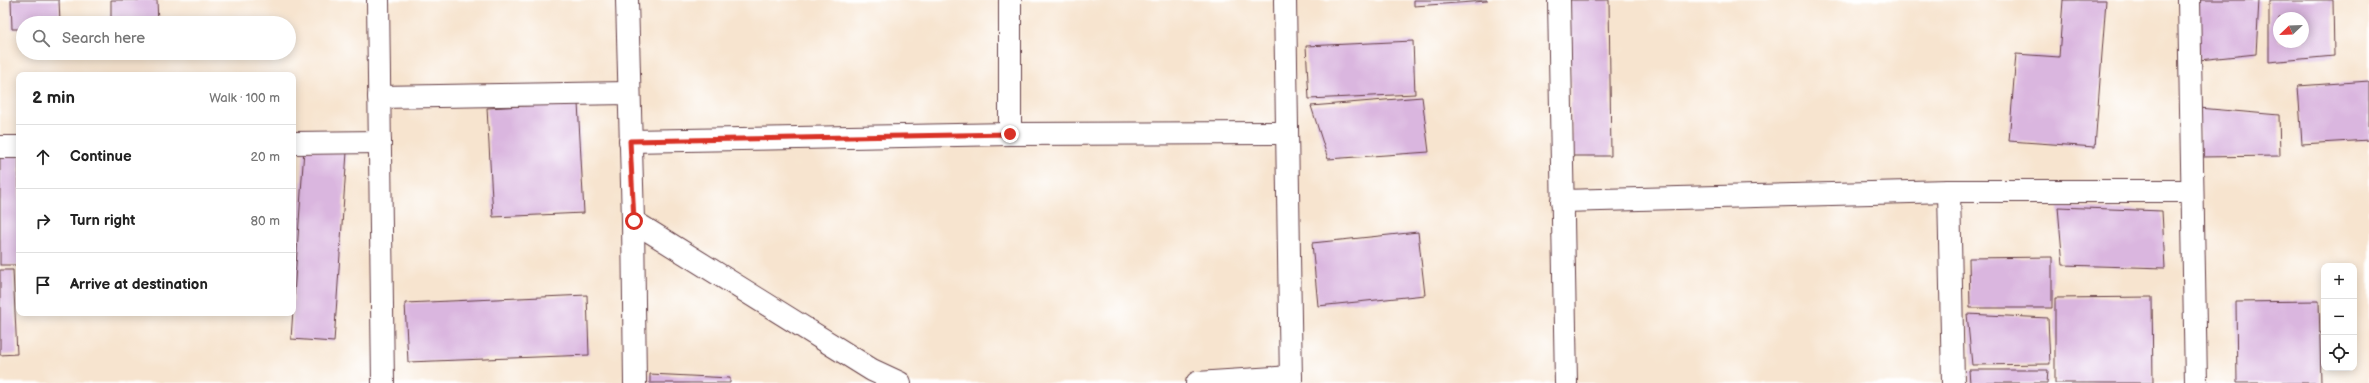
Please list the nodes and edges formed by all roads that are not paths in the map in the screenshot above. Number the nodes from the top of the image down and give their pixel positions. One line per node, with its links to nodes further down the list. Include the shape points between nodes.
1 (378, 0): 8 (street)
2 (627, 0): 7 (street)
3 (1010, 0): 10 (street)
4 (1286, 0): 9 (street)
5 (1559, 0): 18 (street)
6 (2189, 0): 17 (street)
7 (629, 94): 8 (street); 11 (street)
8 (379, 97): 12 (street)
9 (1287, 133): 10 (street); 20 (street)
10 (1010, 134): 11 (street)
11 (630, 141): 19 (street)
12 (380, 142): 13 (street); 21 (street)
13 (296, 143)
14 (0, 147): 15 (street)
15 (16, 147)
16 (1949, 191): 17 (street); 18 (street); 26 (street)
17 (2192, 191): 27 (street)
18 (1562, 201): 25 (street)
19 (634, 221): 22 (street); 23 (street, via 872,370)
20 (1291, 380): 24 (street)
21 (383, 383)
22 (635, 383)
23 (900, 383)
24 (1196, 383)
25 (1566, 383)
26 (1953, 383)
27 (2196, 383)

